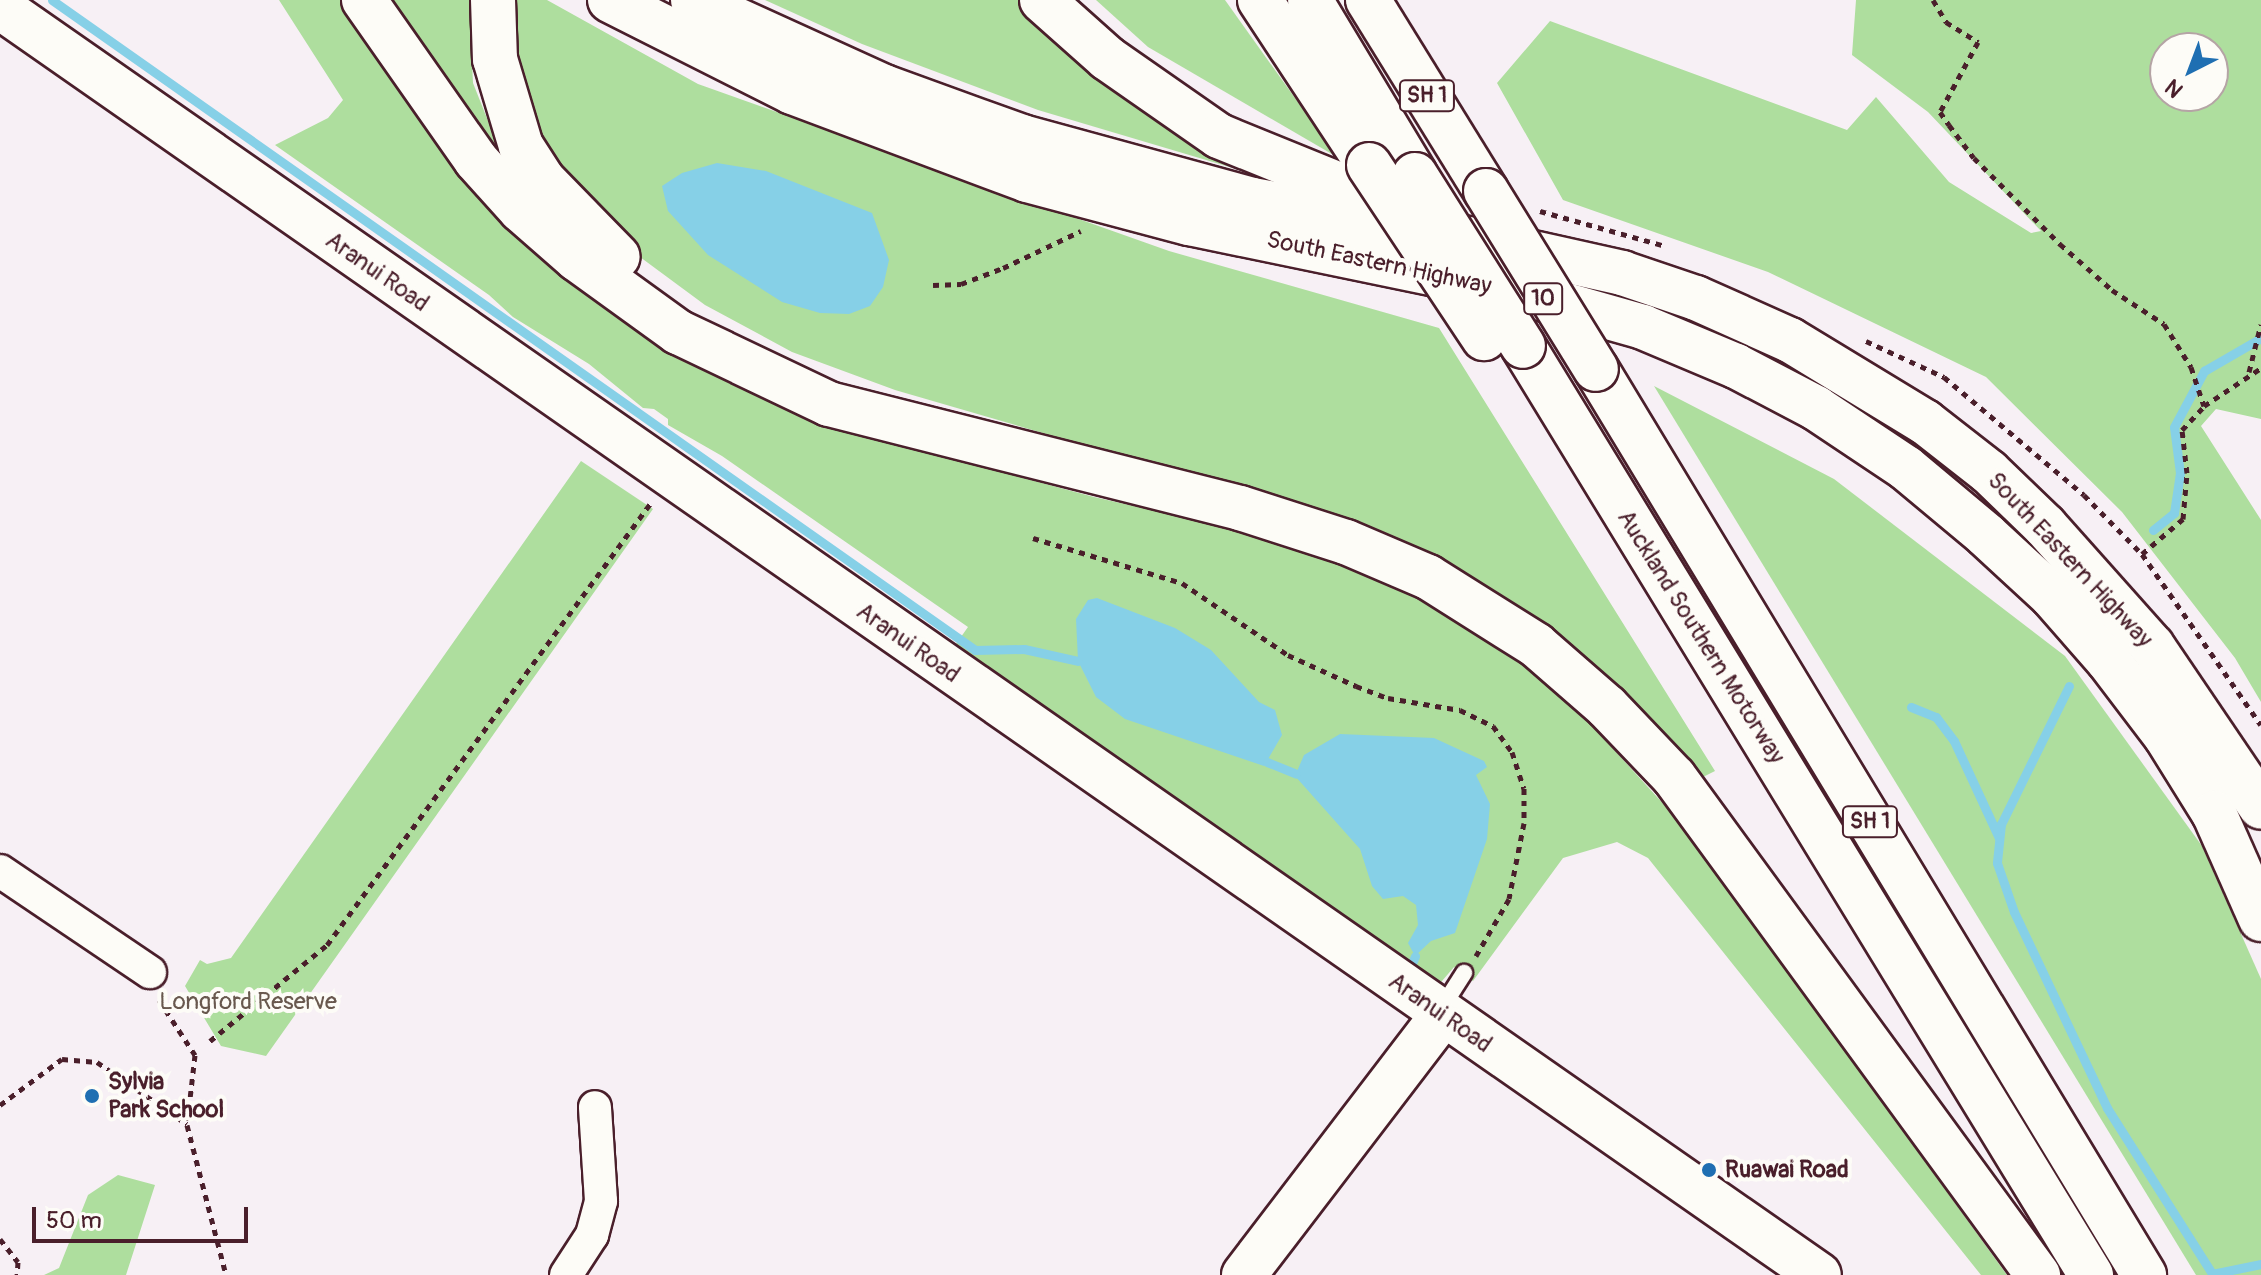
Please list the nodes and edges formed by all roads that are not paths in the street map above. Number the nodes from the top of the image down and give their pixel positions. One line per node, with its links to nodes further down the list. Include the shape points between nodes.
1 (364, 0): 14 (main road, via 476,160 521,210 634,301 727,358 829,404)
2 (493, 0): 14 (main road, via 495,59 521,146 543,180 614,254 734,338 806,374)
3 (610, 0): 17 (main road, South Eastern Highway / 10, via 792,92 1027,180 1516,291 1643,327 1736,366 1816,408 1906,468 2052,596 2166,736 2214,813)
4 (693, 0): 12 (main road, South Eastern Highway / 10, via 950,114 1093,159 1252,200)
5 (1042, 0): 12 (main road, via 1107,58 1219,136)
6 (1260, 0): 13 (main road, bridge, via 1369,165)
7 (1310, 0): 13 (main road, Auckland Southern Motorway / SH 1, bridge, via 1415,175)
8 (1368, 0): 11 (main road, Auckland Southern Motorway / SH 1)
9 (1398, 0): 11 (main road, via 1436,66)
10 (0, 7): 20 (main road, Aranui Road)
11 (1486, 191): 27 (main road, Auckland Southern Motorway / SH 1, bridge)
12 (1479, 241): 15 (main road, South Eastern Highway / 10, via 1622,273 1696,298 1790,340 1925,422 1989,472 2045,526 2152,646)
13 (1503, 342): 26 (main road, Auckland Southern Motorway / SH 1, via 1874,915)
14 (959, 435): 25 (main road, via 1240,508 1346,542 1428,577 1536,645 1607,707 1674,777)
15 (2261, 807)
16 (0, 871): 19 (street)
17 (2261, 919)
18 (1464, 973): 20 (lane)
19 (154, 985)
20 (1441, 1014): 23 (main road); 24 (main road, Aranui Road)
21 (595, 1107): 22 (street, via 601,1201 592,1235)
22 (566, 1275)
23 (1244, 1275)
24 (1819, 1275)
25 (2038, 1275)
26 (2091, 1275)
27 (2144, 1275)

